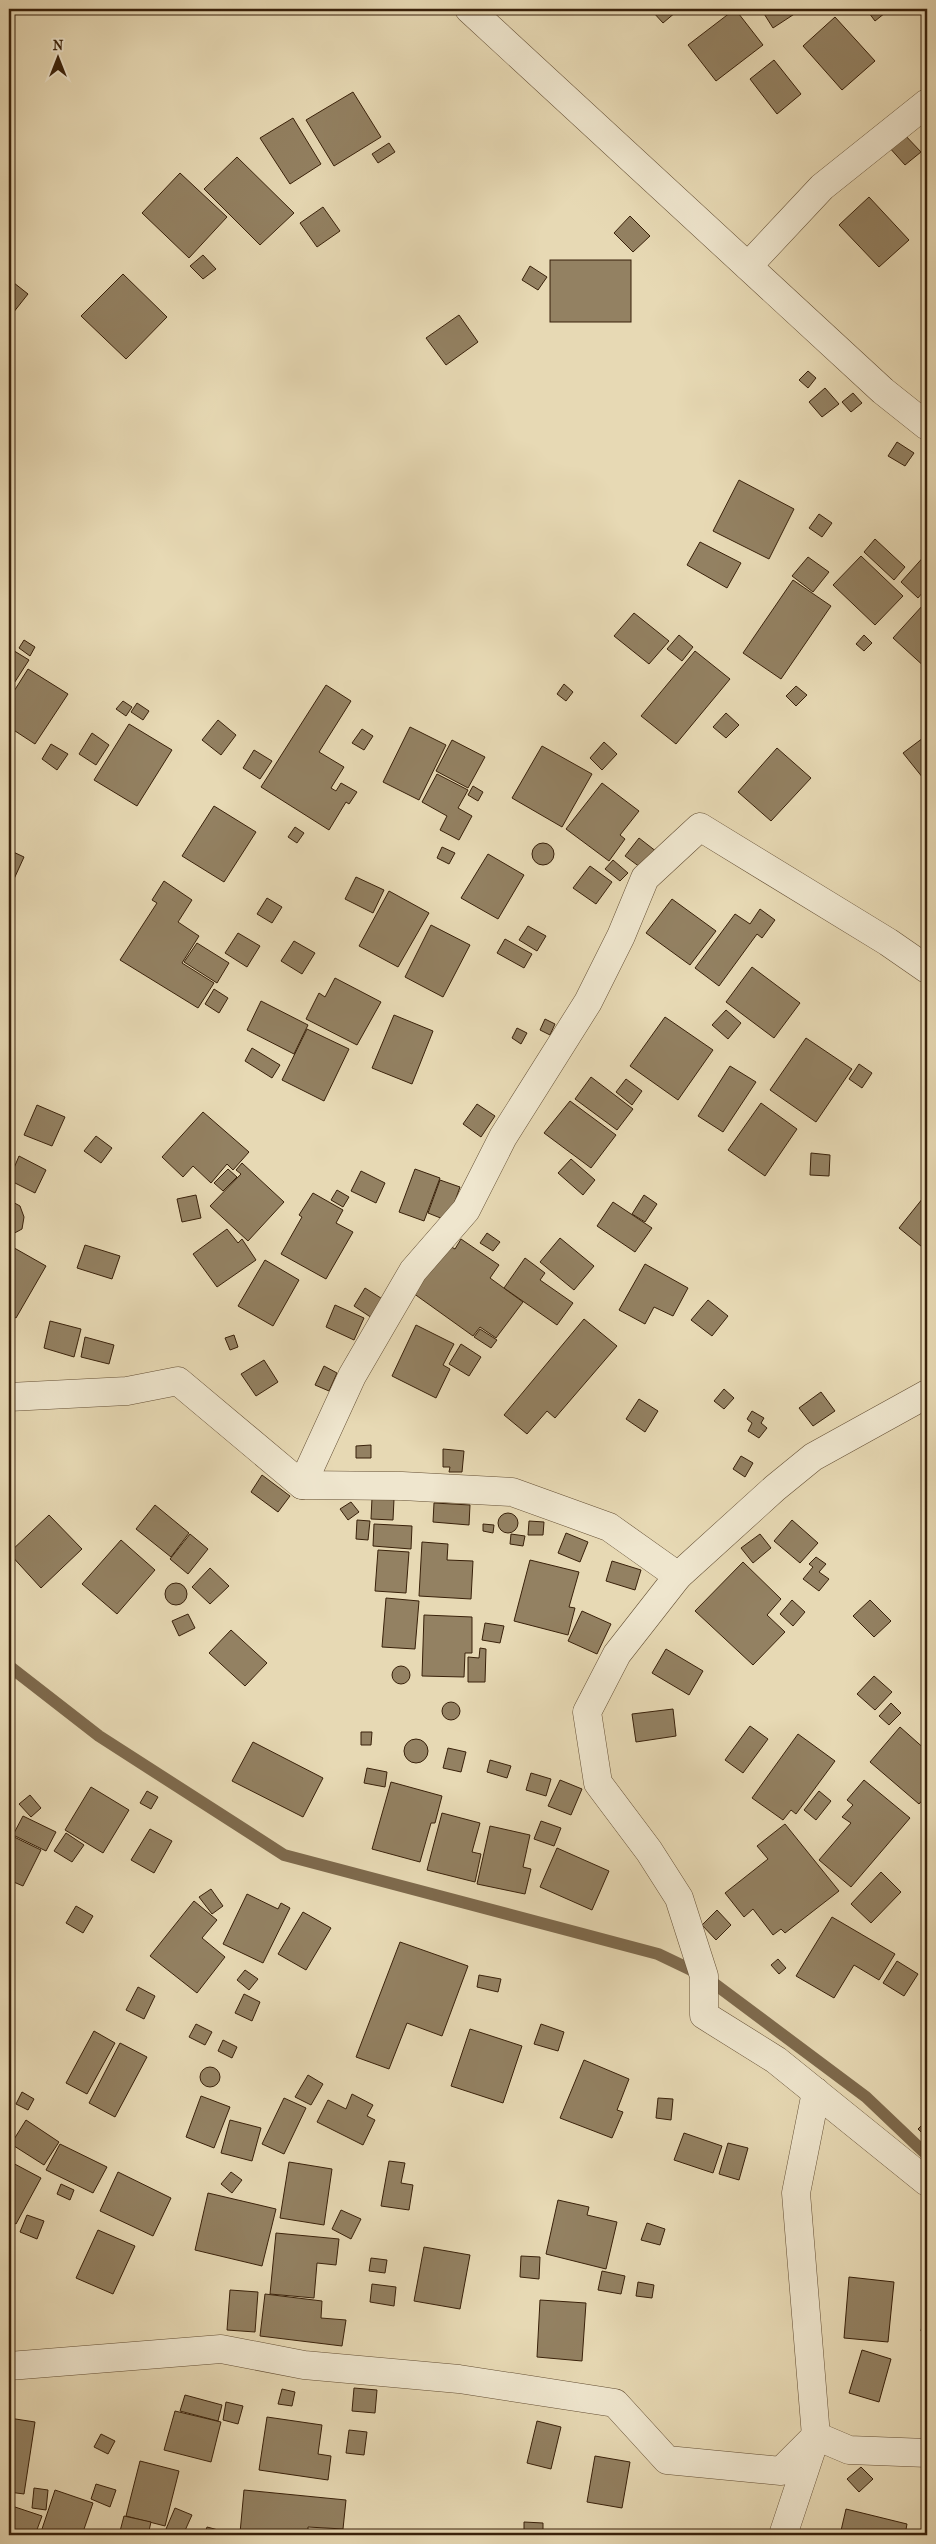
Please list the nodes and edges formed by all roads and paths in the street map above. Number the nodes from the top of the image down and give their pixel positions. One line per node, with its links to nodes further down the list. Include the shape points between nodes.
1 (469, 9): 3 (street)
2 (927, 103): 3 (street, via 822,187)
3 (748, 266): 4 (street, via 884,391)
4 (927, 426)
5 (927, 969): 8 (street, via 700,827 645,878 588,1002 503,1138 466,1210 413,1271 352,1376)
6 (927, 1394): 9 (street, via 814,1457)
7 (9, 1397): 8 (street, via 127,1391 178,1381)
8 (302, 1485): 9 (street, via 512,1492 609,1526)
9 (678, 1576): 10 (street, via 617,1654 587,1712 598,1782 679,1898 704,1976 704,2015 776,2060)
10 (816, 2092): 11 (street); 13 (street, via 796,2194)
11 (927, 2182)
12 (9, 2366): 13 (street, via 221,2349 304,2365 459,2379 615,2403 667,2460 781,2471)
13 (816, 2436): 14 (street, via 849,2450); 15 (street)
14 (927, 2453)
15 (783, 2535)

